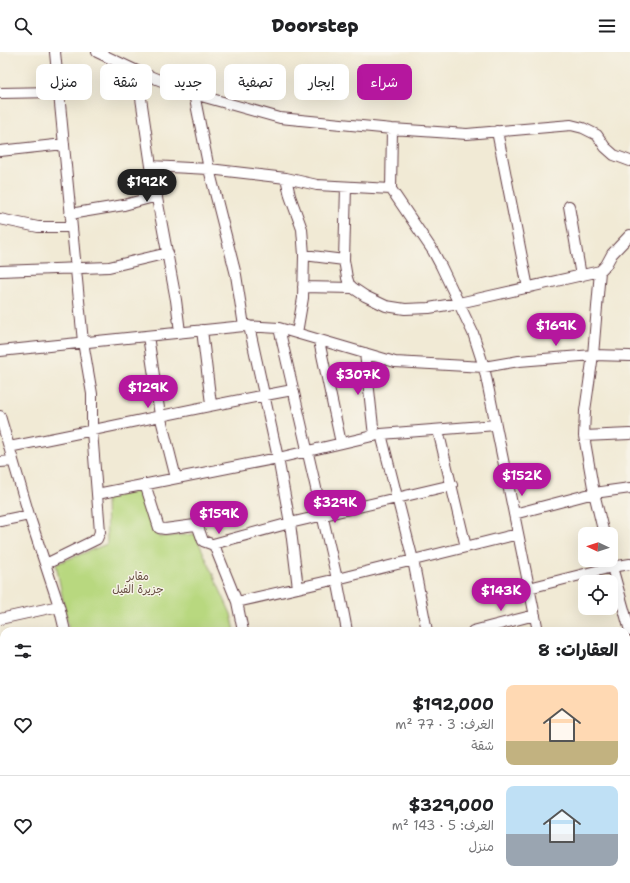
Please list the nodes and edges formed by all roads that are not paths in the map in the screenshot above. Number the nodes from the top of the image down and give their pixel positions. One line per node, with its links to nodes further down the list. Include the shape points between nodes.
1 (55, 52): 3 (street)
2 (97, 52): 4 (street)
3 (56, 64)
4 (122, 64)
5 (36, 92): 6 (street)
6 (0, 93)
7 (59, 100): 13 (street)
8 (142, 100): 16 (street)
9 (195, 100): 17 (street)
10 (216, 100): 11 (street, via 280,118)
11 (392, 129): 12 (street, via 468,134); 20 (street)
12 (497, 131): 15 (street, via 571,124 597,135 614,155); 36 (street)
13 (64, 144): 14 (street); 23 (street)
14 (0, 151)
15 (630, 161)
16 (152, 166): 17 (street); 21 (street)
17 (209, 170): 18 (street); 38 (street)
18 (286, 178): 19 (street, via 317,185); 28 (street, via 302,229)
19 (346, 187): 20 (street); 29 (street)
20 (391, 189): 37 (street, via 433,251)
21 (157, 196): 23 (street, via 124,205); 27 (street)
22 (569, 206): 33 (street)
23 (70, 214): 25 (street)
24 (0, 219): 25 (street, via 38,227)
25 (71, 226): 30 (street)
26 (630, 235): 32 (street)
27 (168, 253): 30 (street, via 118,265); 41 (street)
28 (304, 255): 29 (street); 34 (street)
29 (344, 260): 35 (street, via 346,278)
30 (75, 268): 31 (street); 45 (street)
31 (0, 271)
32 (600, 271): 33 (street); 48 (street)
33 (580, 276): 36 (street)
34 (303, 287): 35 (street); 42 (street)
35 (353, 288): 37 (street, via 386,306 405,309)
36 (528, 288): 37 (street)
37 (459, 303): 50 (street, via 473,333)
38 (247, 326): 39 (street); 40 (street); 52 (street)
39 (279, 328): 42 (street); 51 (street)
40 (202, 330): 41 (street); 53 (street)
41 (180, 332): 43 (street)
42 (297, 333): 44 (street)
43 (148, 336): 45 (street); 54 (street)
44 (319, 340): 47 (street); 62 (street)
45 (83, 342): 46 (street); 58 (street, via 92,394)
46 (0, 351)
47 (365, 353): 50 (street, via 395,362); 60 (street)
48 (593, 355): 49 (street); 50 (street, via 519,361); 61 (street)
49 (630, 356)
50 (484, 367): 56 (street)
51 (293, 390): 52 (street); 64 (street)
52 (264, 395): 53 (street); 65 (street)
53 (211, 404): 54 (street)
54 (160, 415): 58 (street); 68 (street)
55 (0, 416): 63 (street)
56 (496, 425): 57 (street); 75 (street)
57 (438, 430): 60 (street); 70 (street)
58 (92, 431): 63 (street); 73 (street)
59 (630, 434): 61 (street)
60 (378, 435): 62 (street); 74 (street)
61 (584, 436): 72 (street)
62 (341, 443): 64 (street)
63 (9, 447): 66 (street)
64 (307, 450): 65 (street); 77 (street)
65 (278, 458): 68 (street); 79 (street)
66 (12, 460): 67 (street); 76 (street)
67 (0, 462)
68 (176, 478): 69 (street)
69 (145, 484): 73 (street); 82 (street, via 159,528 195,525 203,541)
70 (452, 484): 74 (street); 83 (street)
71 (630, 488): 72 (street)
72 (594, 493): 75 (street); 80 (street)
73 (97, 494): 85 (street, via 100,532 97,539)
74 (398, 498): 77 (street); 84 (street)
75 (514, 514): 81 (street)
76 (29, 515): 78 (street); 85 (street)
77 (322, 516): 79 (street); 90 (street)
78 (0, 521)
79 (290, 523): 82 (street); 91 (street)
80 (602, 527)
81 (518, 534): 83 (street); 92 (street)
82 (213, 544): 93 (street)
83 (466, 547): 84 (street)
84 (412, 560): 90 (street); 100 (street)
85 (46, 564): 94 (street)
86 (618, 564): 87 (street)
87 (630, 564)
88 (601, 567): 92 (street)
89 (612, 567): 103 (street)
90 (337, 579): 91 (street); 99 (street)
91 (298, 588): 93 (street)
92 (529, 588): 95 (street)
93 (237, 602): 98 (street)
94 (59, 606): 96 (street); 97 (street)
95 (535, 615): 101 (street); 102 (street)
96 (0, 619)
97 (64, 627)
98 (242, 627)
99 (346, 627)
100 (426, 627)
101 (488, 627)
102 (537, 627)
103 (629, 627)

